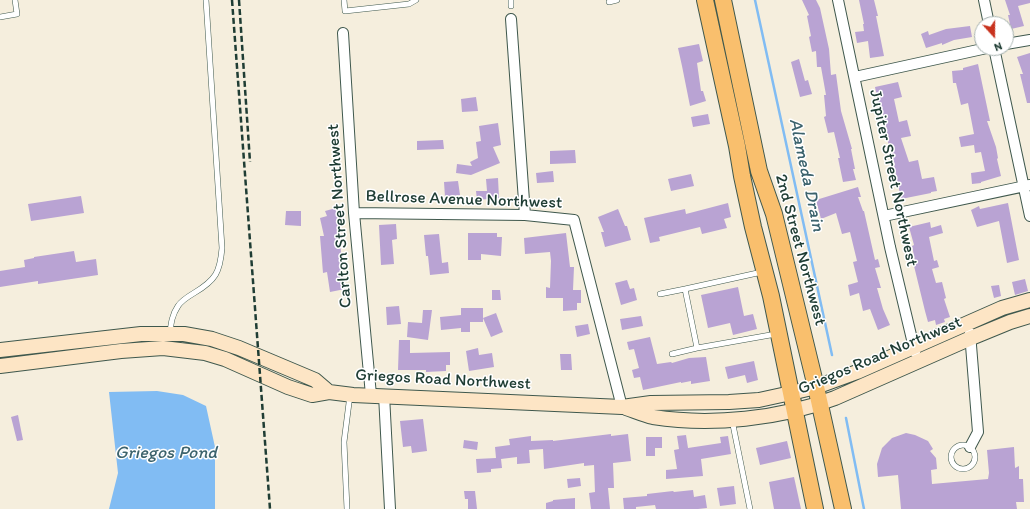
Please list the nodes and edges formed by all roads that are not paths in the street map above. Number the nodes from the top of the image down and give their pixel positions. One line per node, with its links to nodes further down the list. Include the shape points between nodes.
1 (15, 0): 12 (lane, via 17,14)
2 (206, 0): 32 (lane, via 221,264 216,275 206,285 178,305 172,317)
3 (344, 0): 4 (lane, via 345,11 409,4)
4 (416, 0)
5 (617, 0): 10 (lane)
6 (704, 0): 20 (main road, 2nd Street Northwest)
7 (723, 0): 20 (main road, 2nd Street Northwest)
8 (838, 0): 19 (street, Jupiter Street Northwest)
9 (984, 0): 11 (street)
10 (609, 2)
11 (987, 16)
12 (0, 17)
13 (511, 19): 23 (street)
14 (343, 33): 22 (street, Carlton Street Northwest)
15 (1030, 40): 16 (street)
16 (1014, 43)
17 (974, 51): 19 (street)
18 (996, 56): 21 (street)
19 (855, 76): 24 (street, Jupiter Street Northwest)
20 (745, 145): 26 (main road, 2nd Street Northwest, via 750,212); 41 (main road, 2nd Street Northwest, via 759,171 776,221)
21 (1027, 185): 24 (street); 25 (street)
22 (354, 213): 23 (street, Bellrose Avenue Northwest); 45 (street, Carlton Street Northwest)
23 (525, 215): 47 (street, Bellrose Avenue Northwest, via 574,220)
24 (884, 216): 35 (street, Jupiter Street Northwest)
25 (1030, 216)
26 (765, 272): 27 (lane); 33 (main road, 2nd Street Northwest)
27 (685, 289): 28 (lane); 36 (lane)
28 (660, 294)
29 (1030, 300): 31 (main road, Griegos Road Northwest, via 1002,308)
30 (1030, 316): 34 (main road, Griegos Road Northwest)
31 (968, 323): 34 (street); 35 (main road, Griegos Road Northwest)
32 (170, 333): 37 (main road); 42 (main road, via 212,339 239,348 315,380)
33 (779, 333): 36 (lane); 43 (main road, 2nd Street Northwest)
34 (971, 338): 39 (main road, Griegos Road Northwest); 50 (street, via 978,432)
35 (914, 346): 39 (street, Jupiter Street Northwest); 41 (main road, Griegos Road Northwest)
36 (697, 348): 38 (lane)
37 (0, 350)
38 (672, 354)
39 (918, 362): 46 (main road, Griegos Road Northwest)
40 (0, 366): 42 (main road, Griegos Road Northwest, via 163,348 205,353 225,359 312,395)
41 (816, 387): 43 (main road, Griegos Road Northwest); 46 (main road, 2nd Street Northwest)
42 (329, 392): 44 (main road, Griegos Road Northwest)
43 (791, 393): 47 (main road, Griegos Road Northwest, via 759,400 652,403); 48 (main road, 2nd Street Northwest)
44 (350, 394): 45 (main road, Griegos Road Northwest); 51 (lane, via 344,442)
45 (378, 395): 47 (main road, Griegos Road Northwest); 52 (street, Carlton Street Northwest)
46 (820, 404): 48 (main road, Griegos Road Northwest); 55 (main road, 2nd Street Northwest)
47 (622, 407): 49 (main road, Griegos Road Northwest, via 651,416 689,420)
48 (794, 411): 49 (main road, Griegos Road Northwest); 54 (main road, 2nd Street Northwest)
49 (731, 419): 53 (lane)
50 (970, 447): 50 (lane, via 962,444 952,451 950,457 955,466 964,469 974,463 974,453)
51 (347, 509)
52 (390, 509)
53 (750, 509)
54 (815, 509)
55 (843, 509)

